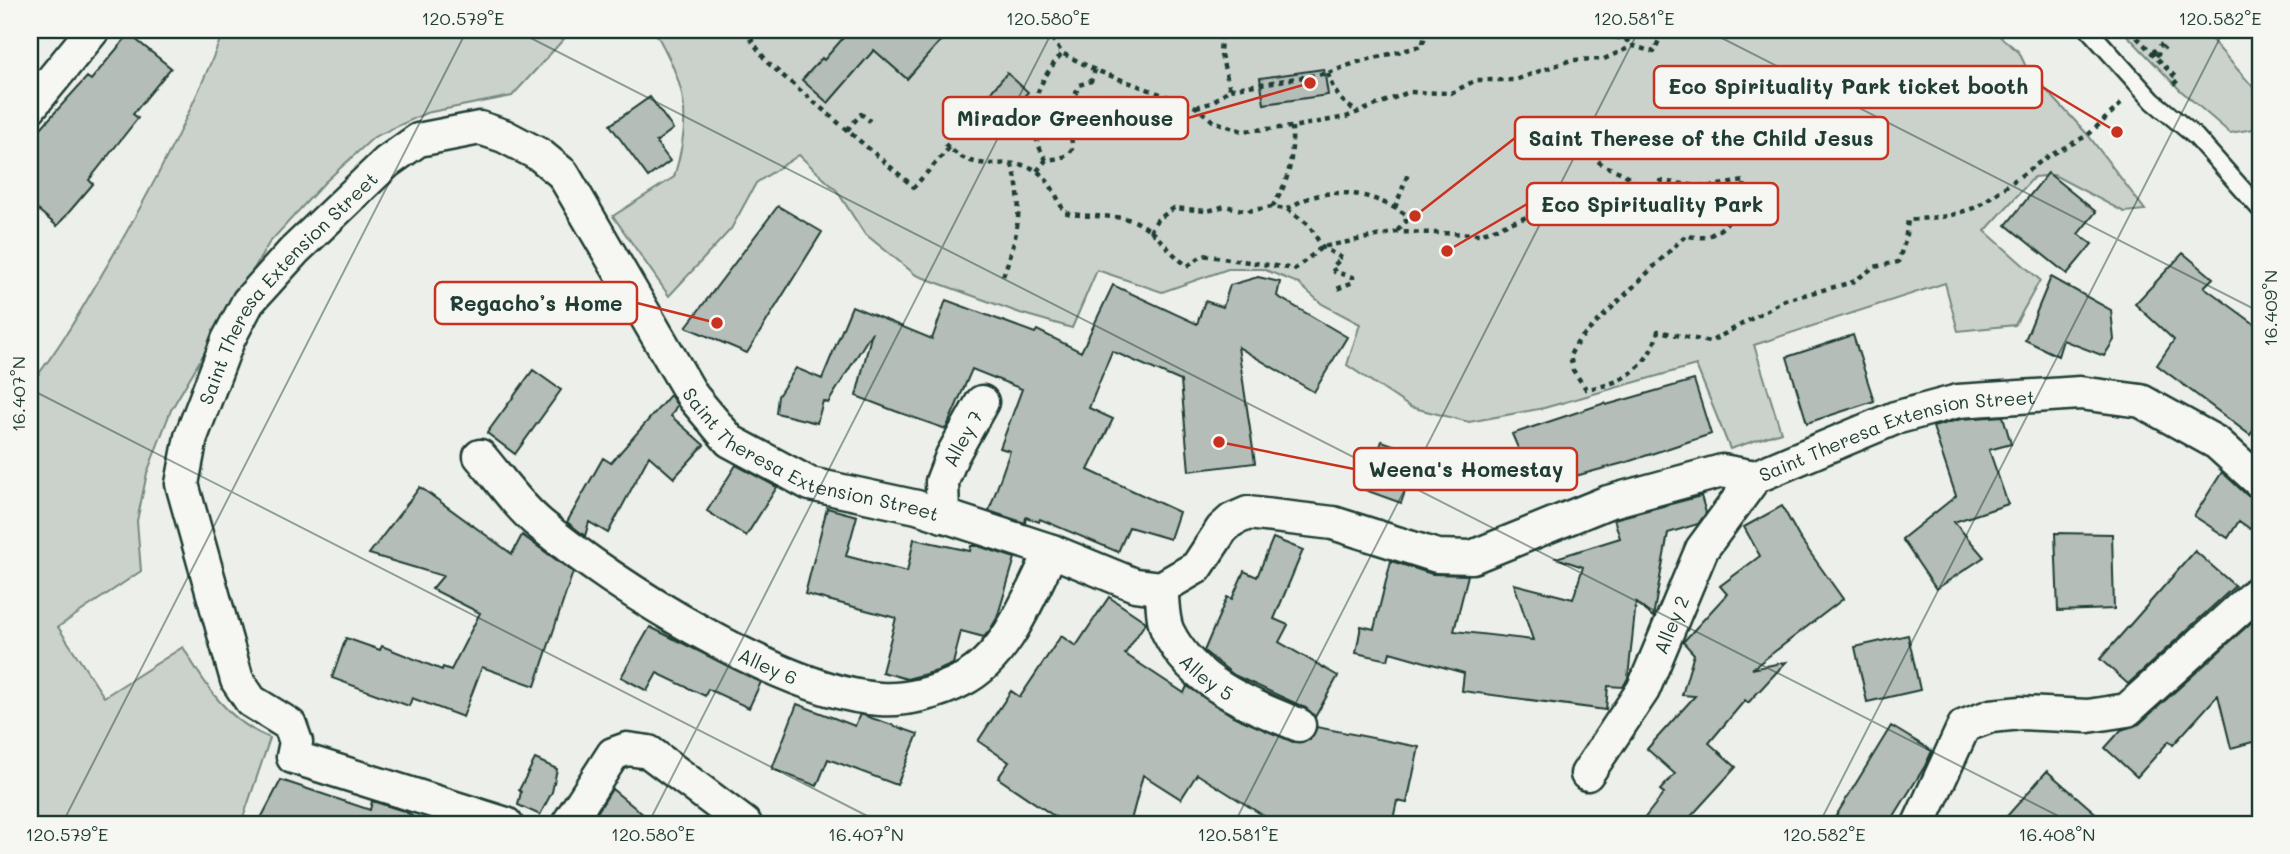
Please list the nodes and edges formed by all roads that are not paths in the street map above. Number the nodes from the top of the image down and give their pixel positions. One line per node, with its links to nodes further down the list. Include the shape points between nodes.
1 (93, 30): 3 (street)
2 (2089, 30): 4 (lane)
3 (30, 107)
4 (2260, 209)
5 (982, 402): 11 (street, Alley 7, via 942,482)
6 (2217, 443): 8 (street, Saint Theresa Extension Street); 9 (street, Saint Theresa Extension Street, via 2141,401 2080,393 2015,396 1958,401 1895,418); 10 (street, Saint Theresa Extension Street)
7 (480, 456): 12 (street, Alley 6, via 538,523 626,588 717,640 809,683 881,699 930,692 964,679 992,655)
8 (2260, 459)
9 (1755, 477): 13 (street, Saint Theresa Extension Street, via 1722,471 1608,502 1472,557 1437,556 1334,523 1248,513 1222,529 1197,567); 16 (street, Alley 2, via 1702,549 1643,690)
10 (2260, 482)
11 (943, 516): 12 (street, Saint Theresa Extension Street); 17 (street, Saint Theresa Extension Street, via 810,484 730,441 693,397 563,174 540,155 480,128 418,139 368,180 248,302 228,340 191,437 182,484 237,680 251,701 290,725 296,742 293,757)
12 (1052, 551): 13 (street, Saint Theresa Extension Street, via 1135,585)
13 (1161, 588): 15 (street, Alley 5, via 1167,629 1209,681 1253,707)
14 (2260, 593): 20 (street, via 2127,710 2088,716 2021,713 1991,716 1964,726)
15 (1298, 724)
16 (1587, 774)
17 (506, 824)
18 (568, 824): 19 (street, via 613,754 626,749 649,752)
19 (745, 824)
20 (1919, 824)

